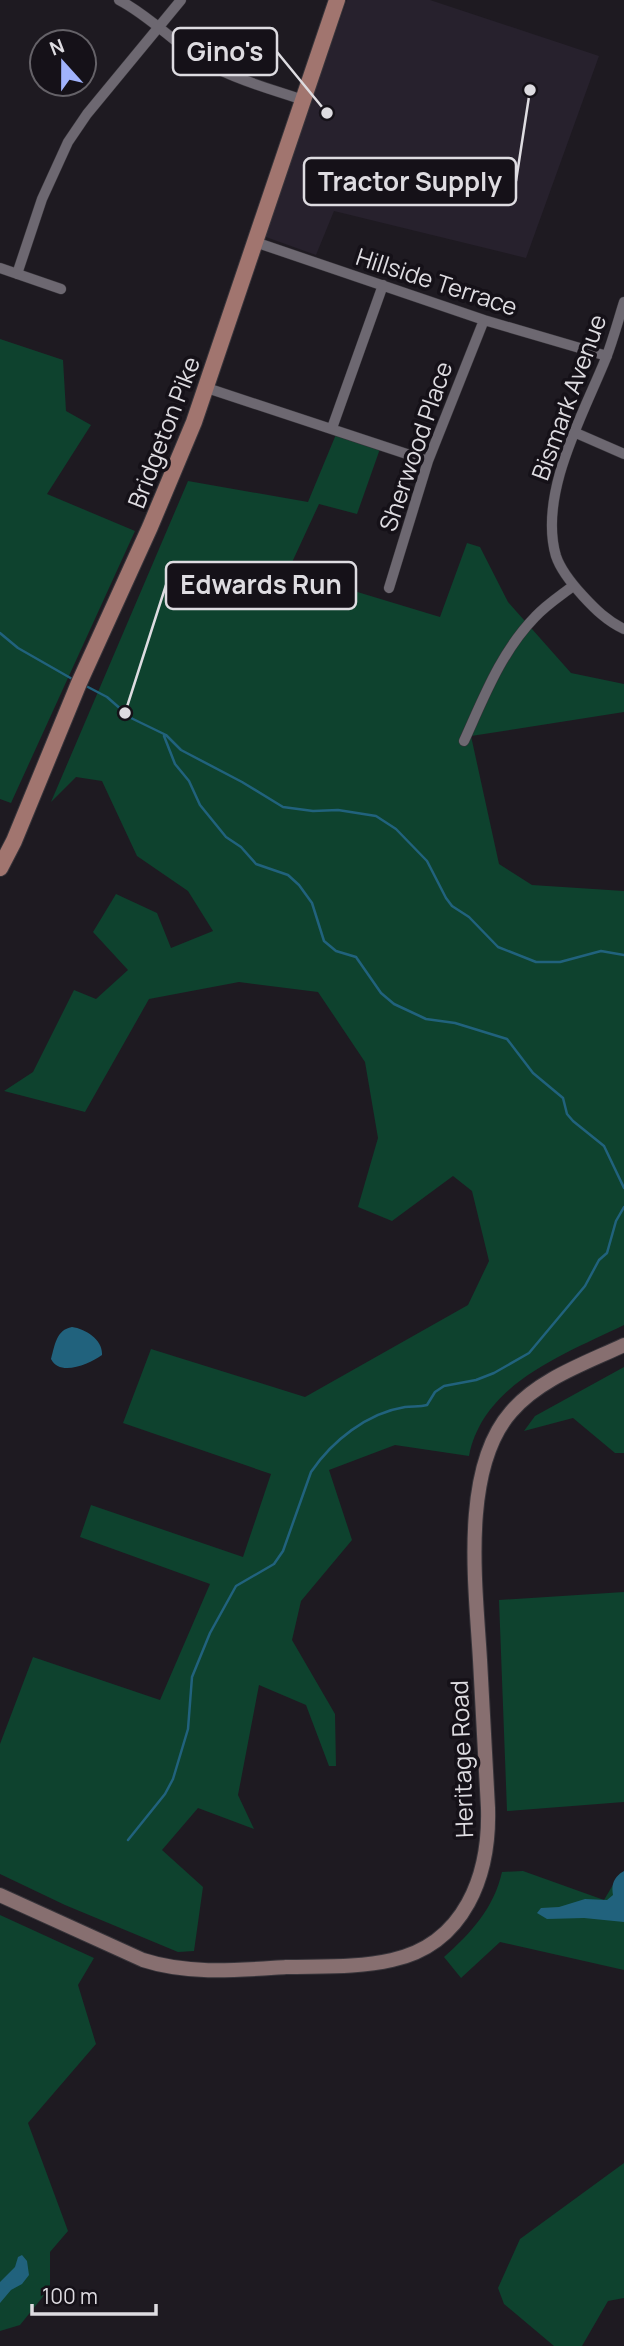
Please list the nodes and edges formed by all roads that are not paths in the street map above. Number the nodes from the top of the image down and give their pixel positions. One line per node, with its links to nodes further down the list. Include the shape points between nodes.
1 (119, 0): 4 (street)
2 (181, 0): 4 (street)
3 (337, 0): 5 (main road, Bridgeton Pike)
4 (159, 28): 5 (street, via 217,69); 8 (street, via 68,142 42,199)
5 (303, 100): 6 (main road, Bridgeton Pike)
6 (255, 242): 9 (street, Hillside Terrace); 14 (main road, Bridgeton Pike)
7 (0, 268): 8 (street)
8 (17, 274): 10 (street)
9 (383, 285): 12 (street, Hillside Terrace); 15 (street)
10 (61, 289)
11 (624, 302): 13 (street, Bismark Avenue)
12 (484, 320): 13 (street, Hillside Terrace); 18 (street, Sherwood Place)
13 (607, 356): 16 (street, Bismark Avenue)
14 (207, 388): 15 (street); 23 (main road, Bridgeton Pike)
15 (332, 428): 18 (street)
16 (576, 433): 17 (street); 19 (street, Bismark Avenue, via 553,510 556,557)
17 (624, 454)
18 (428, 461): 20 (street, Sherwood Place)
19 (573, 586): 21 (street, Bismark Avenue, via 601,615); 22 (street, via 534,617 506,653)
20 (389, 589)
21 (624, 629)
22 (464, 741)
23 (0, 868)
24 (624, 1345): 25 (street, Heritage Road, via 527,1397 503,1422 489,1451 474,1544 487,1847 471,1899 442,1934 417,1951 389,1961 188,1969 144,1960)
25 (0, 1895)

